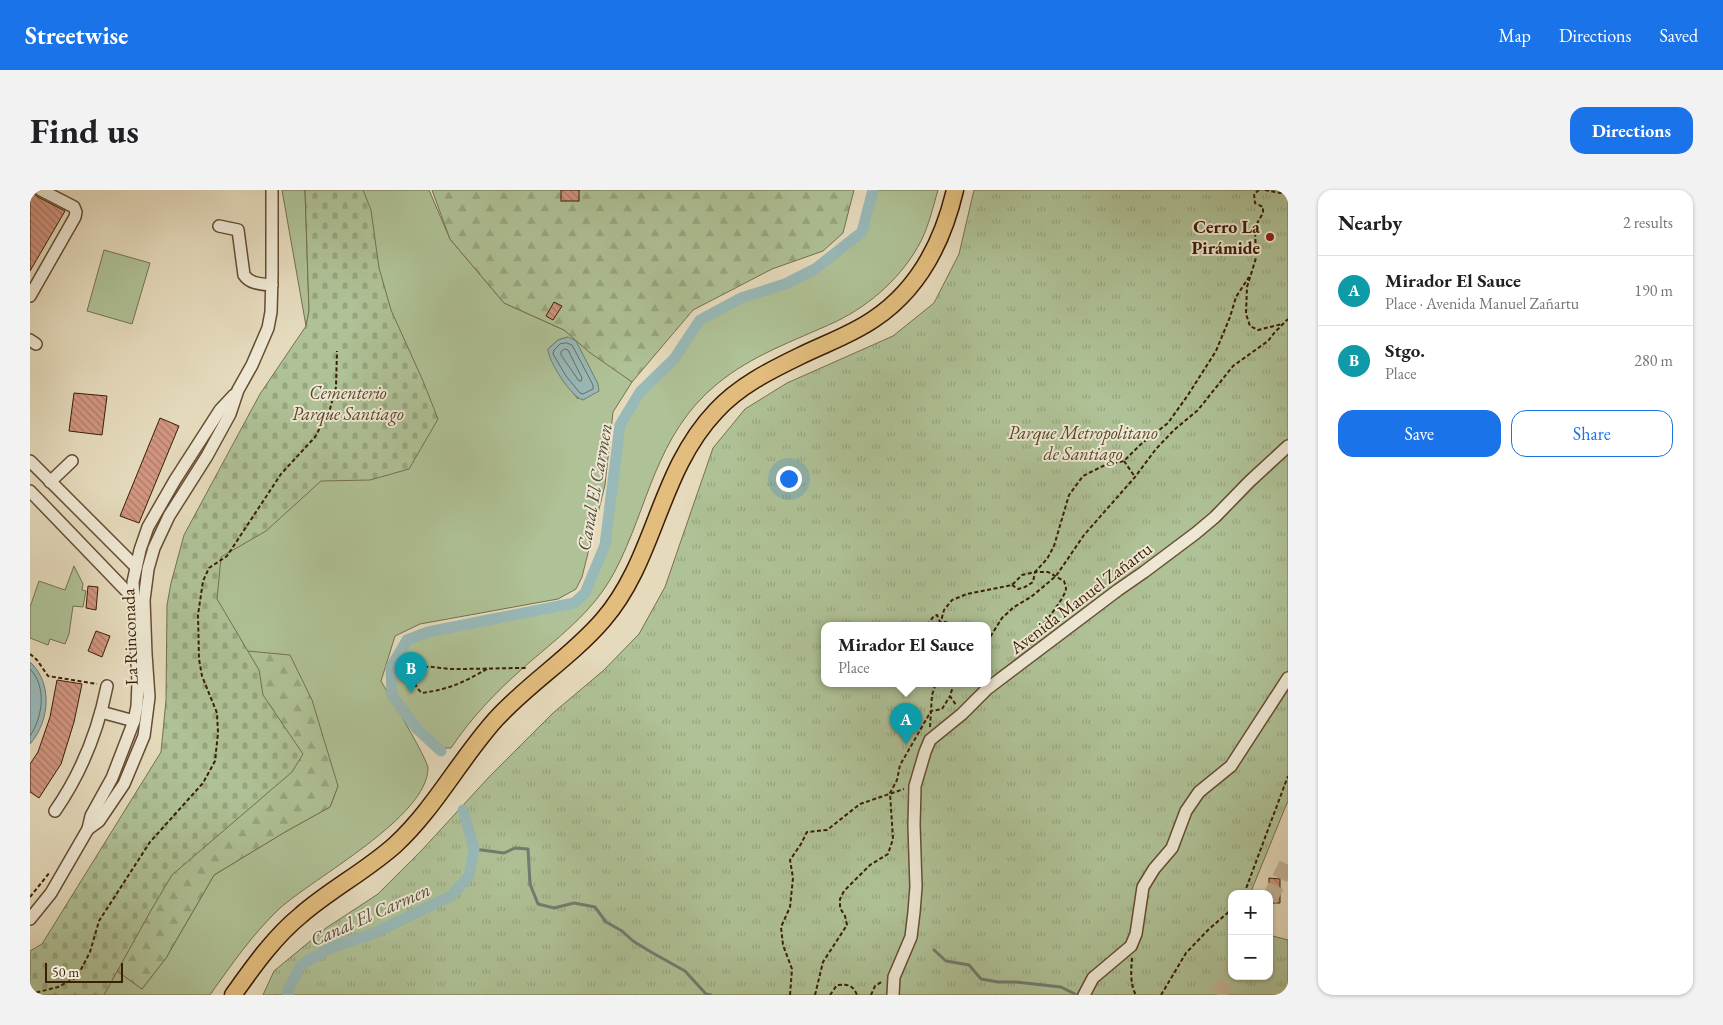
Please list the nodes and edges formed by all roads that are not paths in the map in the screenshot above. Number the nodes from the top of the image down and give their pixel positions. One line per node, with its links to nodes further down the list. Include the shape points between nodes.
1 (41, 190): 6 (street, via 76,212)
2 (272, 190): 5 (street, La Rinconada)
3 (955, 190): 26 (highway, via 937,245 914,283 876,318 757,378 716,410 685,452 632,575 602,621 502,713 404,836 298,917 264,953)
4 (219, 226): 5 (street, via 238,230 247,279)
5 (272, 285): 7 (street, La Rinconada, via 268,328)
6 (30, 296)
7 (238, 390): 11 (street, La Rinconada, via 220,410); 13 (street, La Rinconada, via 230,414)
8 (1288, 446): 27 (street, Avenida Manuel Zañartu, via 1196,533 988,690 930,740 915,786 914,912 910,938 894,977)
9 (30, 460): 12 (street)
10 (72, 462): 12 (street)
11 (175, 480): 13 (street); 15 (street, La Rinconada, via 148,527)
12 (50, 482): 15 (street)
13 (188, 487): 22 (street, La Rinconada, via 159,536 148,569 144,600 148,714 139,752)
14 (30, 491): 16 (street)
15 (136, 567): 16 (street, La Rinconada)
16 (134, 599): 20 (street, La Rinconada, via 138,683)
17 (1288, 678): 28 (street, via 1231,766 1199,792 1186,810 1172,848 1154,869 1144,888 1131,946 1093,978)
18 (107, 686): 19 (street)
19 (101, 712): 20 (street); 23 (street, via 84,762)
20 (134, 721): 21 (street, La Rinconada)
21 (112, 778): 22 (street); 24 (street, La Rinconada)
22 (124, 784): 24 (street, La Rinconada)
23 (55, 810)
24 (88, 830): 25 (street, La Rinconada, via 51,893)
25 (30, 919)
26 (233, 995)
27 (893, 995)
28 (1084, 995)

